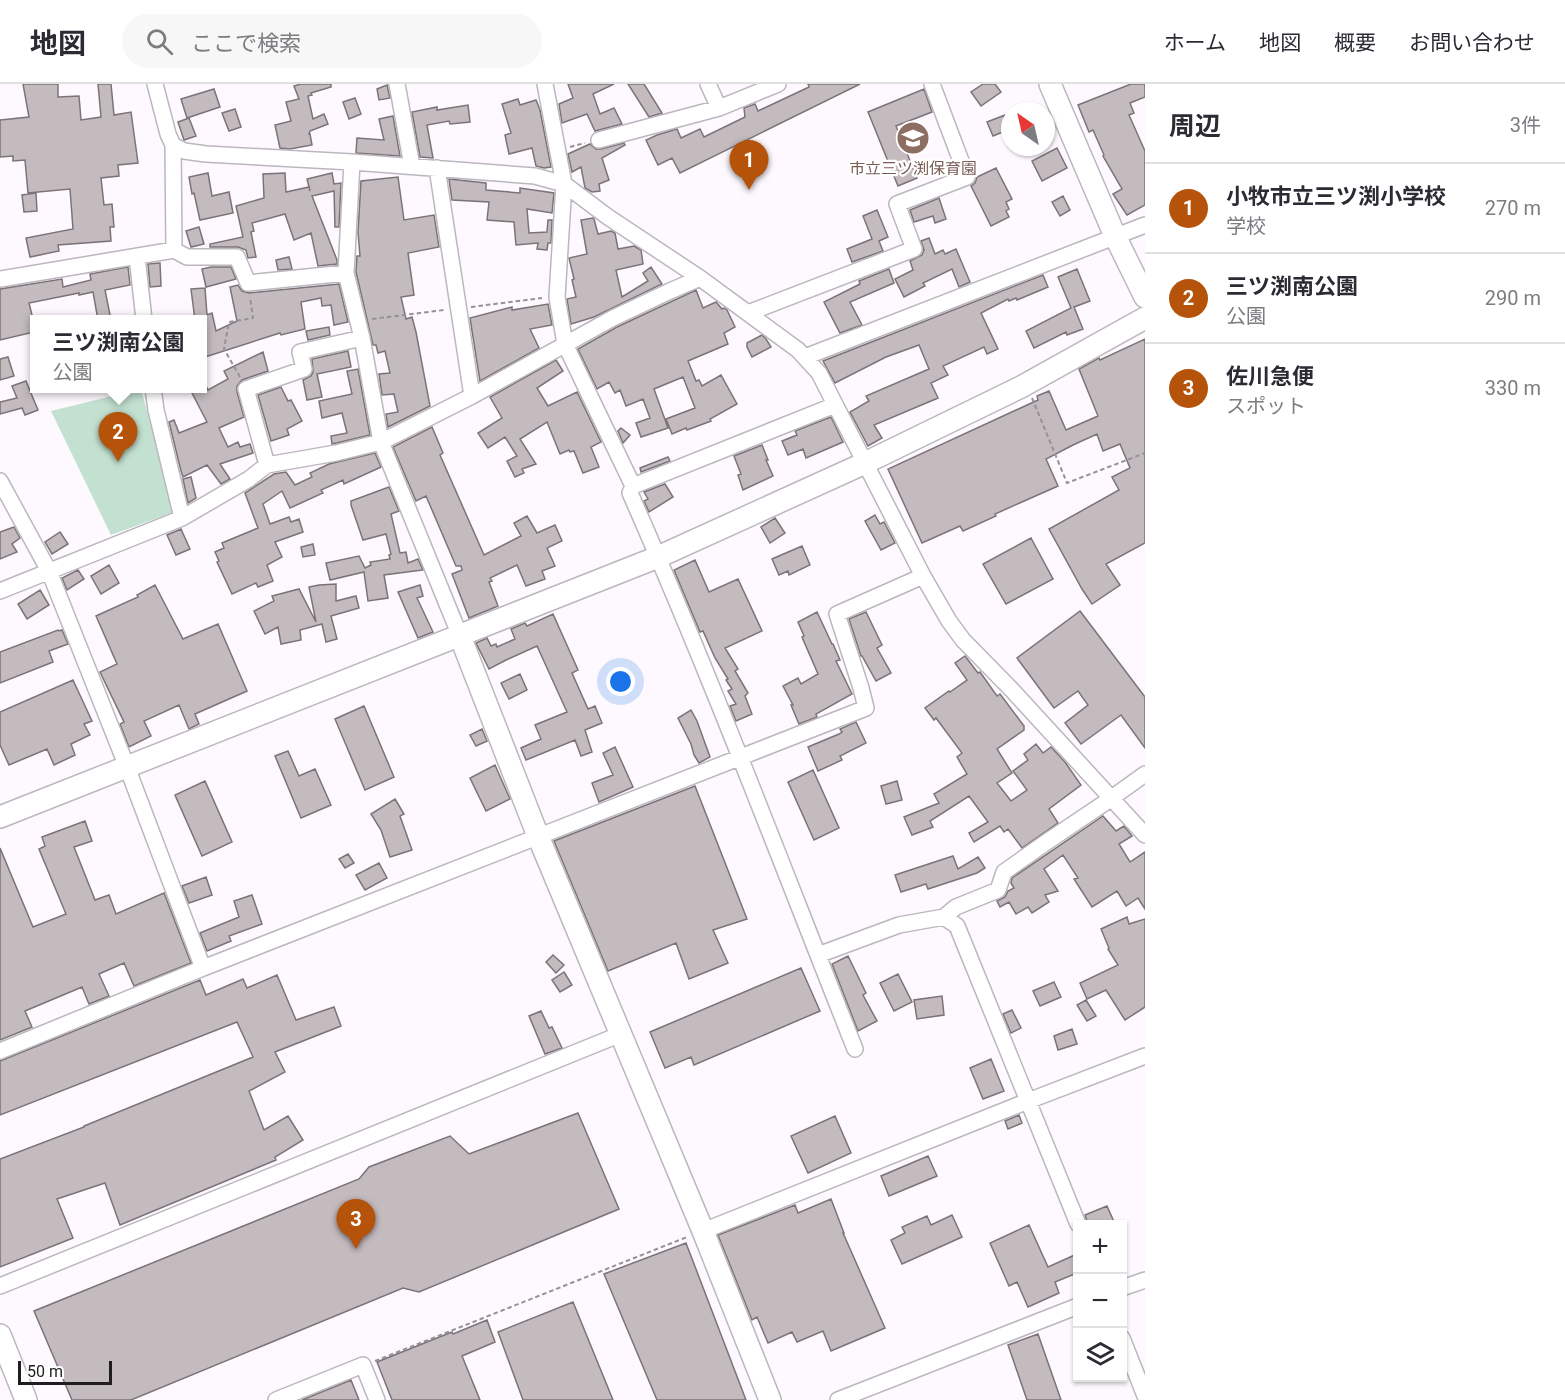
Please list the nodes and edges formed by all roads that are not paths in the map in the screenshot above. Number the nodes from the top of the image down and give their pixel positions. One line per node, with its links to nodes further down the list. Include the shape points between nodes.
1 (155, 84): 10 (street)
2 (397, 84): 12 (street)
3 (545, 84): 14 (street)
4 (708, 84): 8 (street)
5 (778, 84): 8 (street)
6 (933, 84): 23 (street, via 967,177 897,204 914,249)
7 (1050, 84): 16 (street)
8 (719, 108): 9 (street)
9 (599, 140)
10 (173, 145): 11 (street, via 206,154); 17 (street)
11 (352, 162): 12 (street); 19 (street)
12 (412, 166): 13 (street)
13 (437, 168): 14 (street, via 535,176); 30 (street)
14 (564, 184): 20 (street); 27 (street, via 557,297)
15 (1145, 225): 16 (street)
16 (1115, 236): 22 (street); 28 (street)
17 (174, 250): 18 (street); 19 (street, via 187,257 237,257 248,283)
18 (136, 256): 21 (street); 24 (street)
19 (346, 273): 26 (street)
20 (700, 278): 23 (street); 27 (street)
21 (0, 279)
22 (1145, 297)
23 (748, 313): 28 (street)
24 (143, 315)
25 (1145, 318): 33 (street, via 1026,385)
26 (362, 338): 32 (street); 34 (street, via 300,352 304,369 246,389)
27 (565, 344): 30 (street); 36 (street)
28 (805, 357): 31 (street, via 819,373)
29 (154, 393): 37 (street)
30 (472, 396): 32 (street)
31 (835, 405): 33 (street); 36 (street)
32 (381, 442): 34 (street); 42 (street)
33 (865, 463): 38 (street); 40 (street)
34 (267, 465): 37 (street)
35 (0, 481): 39 (street)
36 (633, 486): 38 (street, via 630,493)
37 (182, 518): 39 (street)
38 (658, 557): 42 (street); 43 (street)
39 (49, 571): 41 (street); 44 (street)
40 (923, 576): 43 (street, via 837,614 866,708); 46 (street, via 963,640)
41 (0, 591)
42 (460, 636): 44 (street); 49 (street)
43 (740, 757): 49 (street); 51 (street)
44 (127, 767): 47 (street); 52 (street)
45 (1145, 774): 46 (street)
46 (1111, 799): 48 (street); 50 (street, via 1004,872 998,890 956,907)
47 (0, 817)
48 (1145, 835)
49 (538, 836): 52 (street); 53 (street)
50 (944, 917): 51 (street, via 899,926); 57 (street, via 957,926)
51 (818, 955): 54 (street)
52 (203, 968): 55 (street)
53 (621, 1034): 59 (street); 61 (street)
54 (855, 1049)
55 (0, 1051)
56 (1145, 1056): 57 (street)
57 (1028, 1101): 58 (street); 59 (street)
58 (1076, 1220)
59 (703, 1231): 70 (street)
60 (1145, 1280): 62 (street)
61 (0, 1286)
62 (1127, 1286)
63 (1073, 1308): 71 (street)
64 (0, 1335): 67 (street)
65 (1127, 1351): 66 (street)
66 (1145, 1396)
67 (26, 1400)
68 (276, 1400): 69 (street, via 363,1365)
69 (377, 1400)
70 (770, 1400)
71 (838, 1400)

